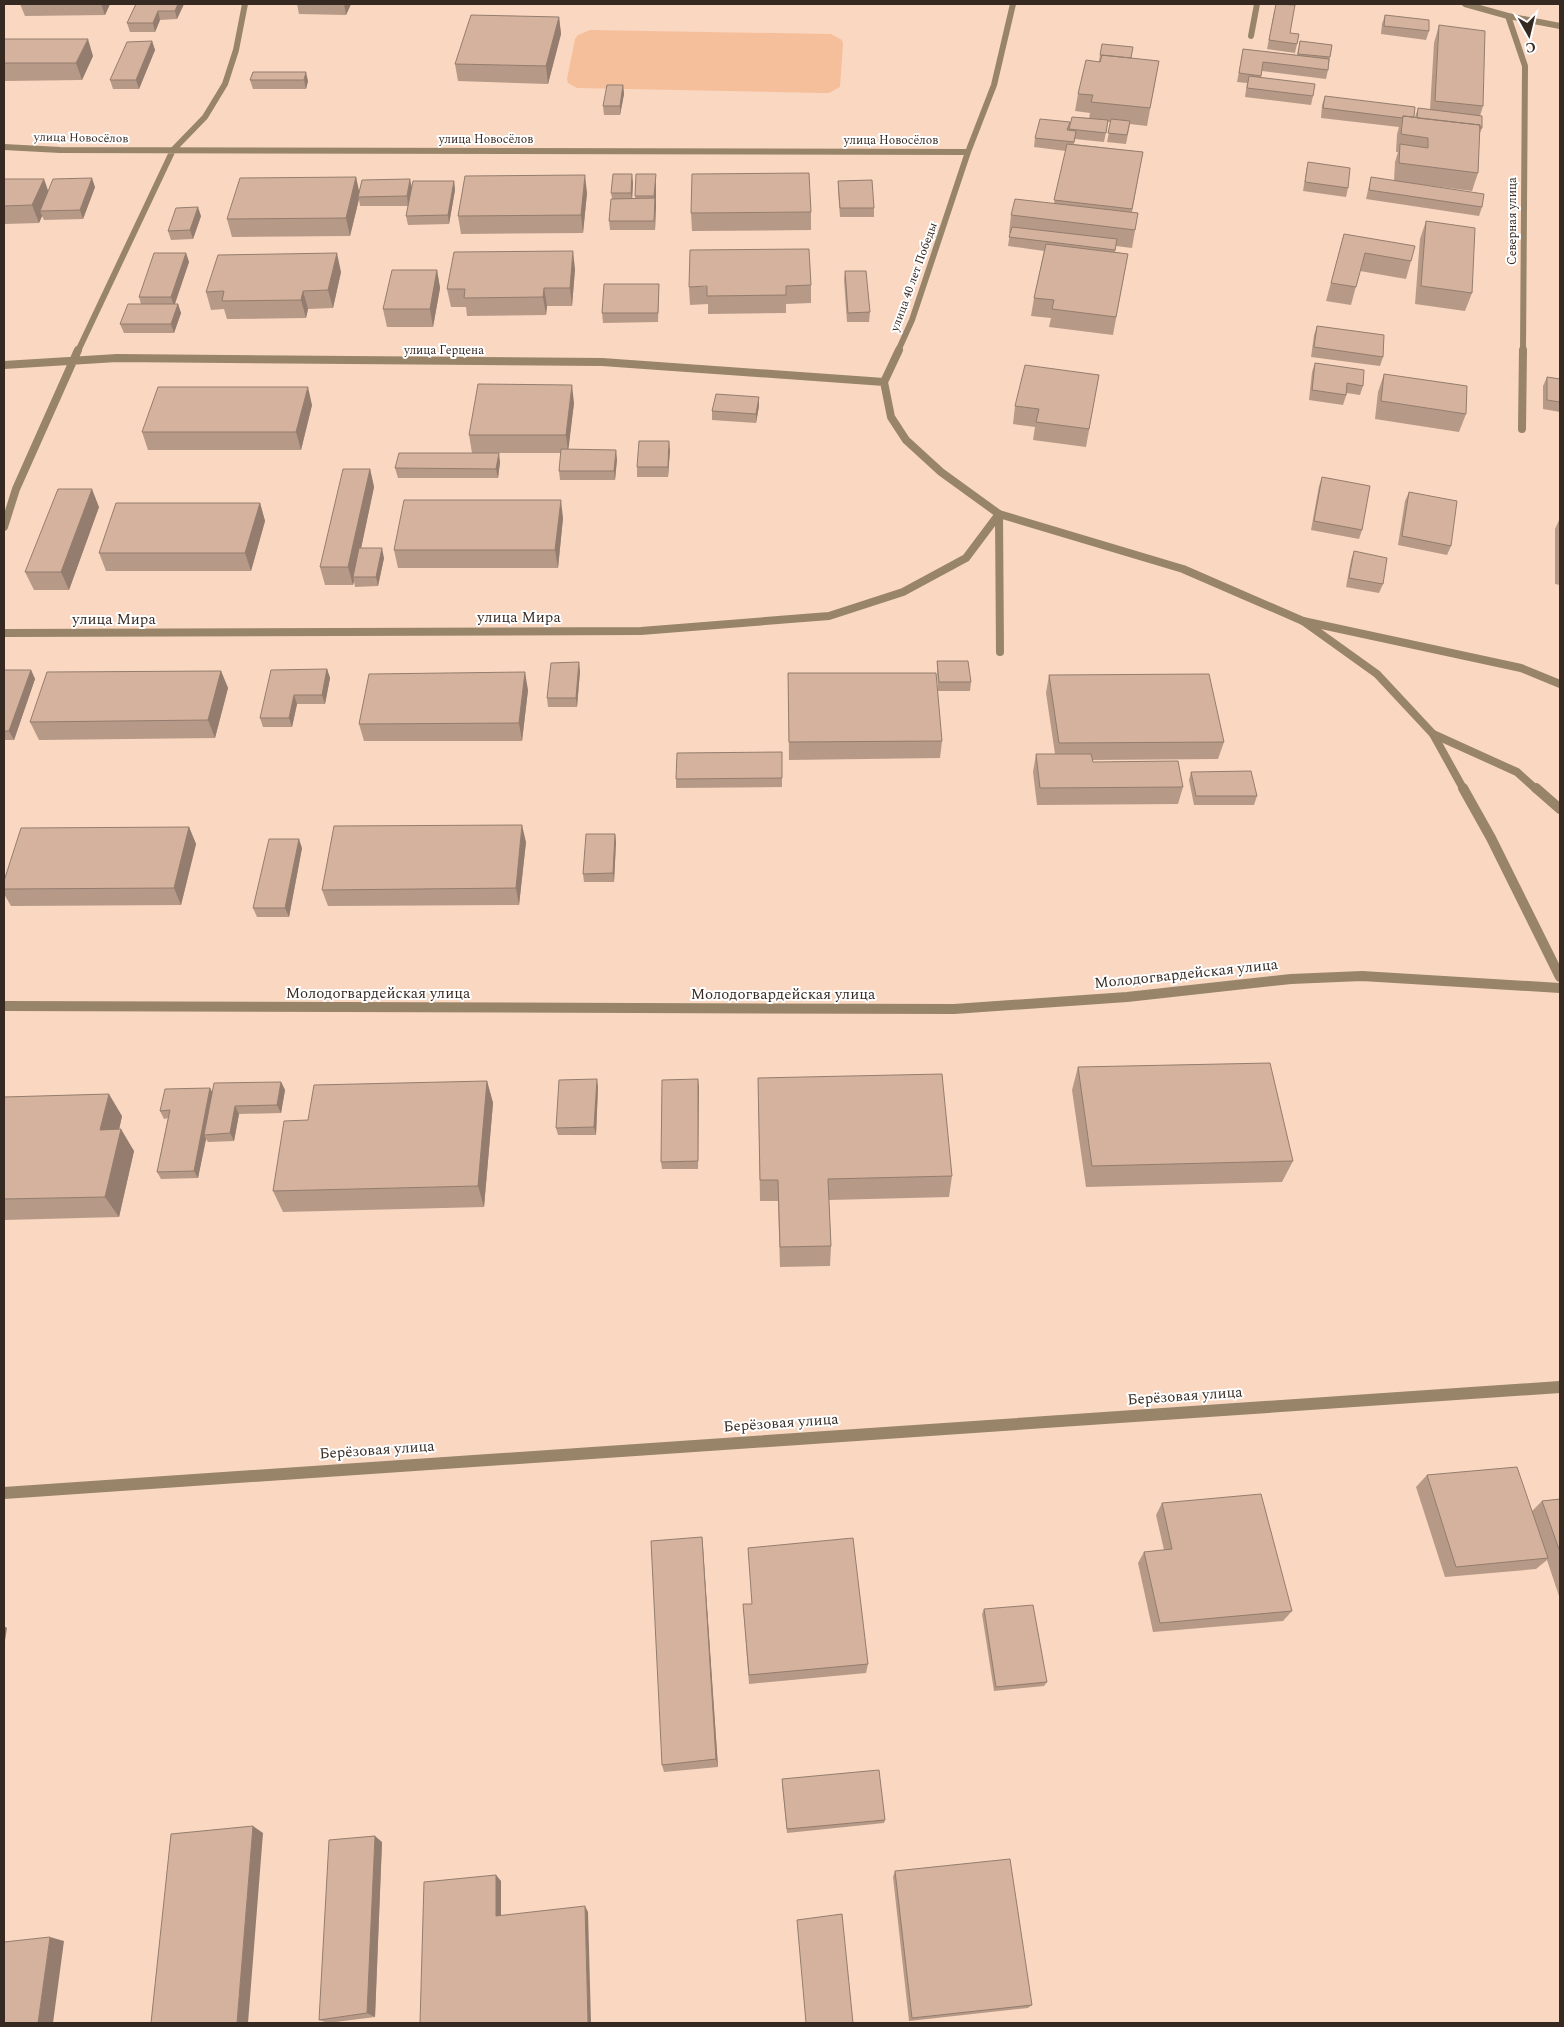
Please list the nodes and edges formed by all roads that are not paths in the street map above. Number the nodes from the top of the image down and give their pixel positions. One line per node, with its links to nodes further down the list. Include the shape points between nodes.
1 (245, 4): 9 (street, via 234,58 221,93 199,125)
2 (1013, 4): 10 (street, улица 40 лет Победы, via 994,85)
3 (1257, 4): 7 (street)
4 (1465, 4): 5 (street)
5 (1508, 16): 6 (street); 14 (street, Северная улица, via 1525,66)
6 (1560, 26)
7 (1251, 36)
8 (4, 147): 9 (street, улица Новосёлов)
9 (173, 150): 10 (street, улица Новосёлов); 11 (street)
10 (968, 152): 13 (street, улица 40 лет Победы, via 912,320)
11 (73, 361): 12 (street, улица Герцена); 13 (street, улица Герцена, via 117,358 602,362); 16 (street, via 16,488)
12 (4, 365)
13 (884, 382): 15 (street, via 891,417 906,440 941,472)
14 (1522, 429)
15 (999, 514): 17 (street, via 1183,569); 18 (street, улица Мира, via 966,558 903,592 829,616 641,631); 19 (street)
16 (4, 527)
17 (1303, 621): 20 (street, via 1522,668); 21 (street, via 1377,674)
18 (4, 633)
19 (1000, 652)
20 (1560, 684)
21 (1433, 734): 22 (street, via 1517,772); 23 (street, via 1491,838)
22 (1560, 809)
23 (1560, 977)
24 (1560, 988): 25 (street, Молодогвардейская улица, via 1362,976 1291,979 1127,997 954,1008 556,1010)
25 (4, 1006)
26 (1560, 1387): 27 (street, Берёзовая улица)
27 (4, 1492)

